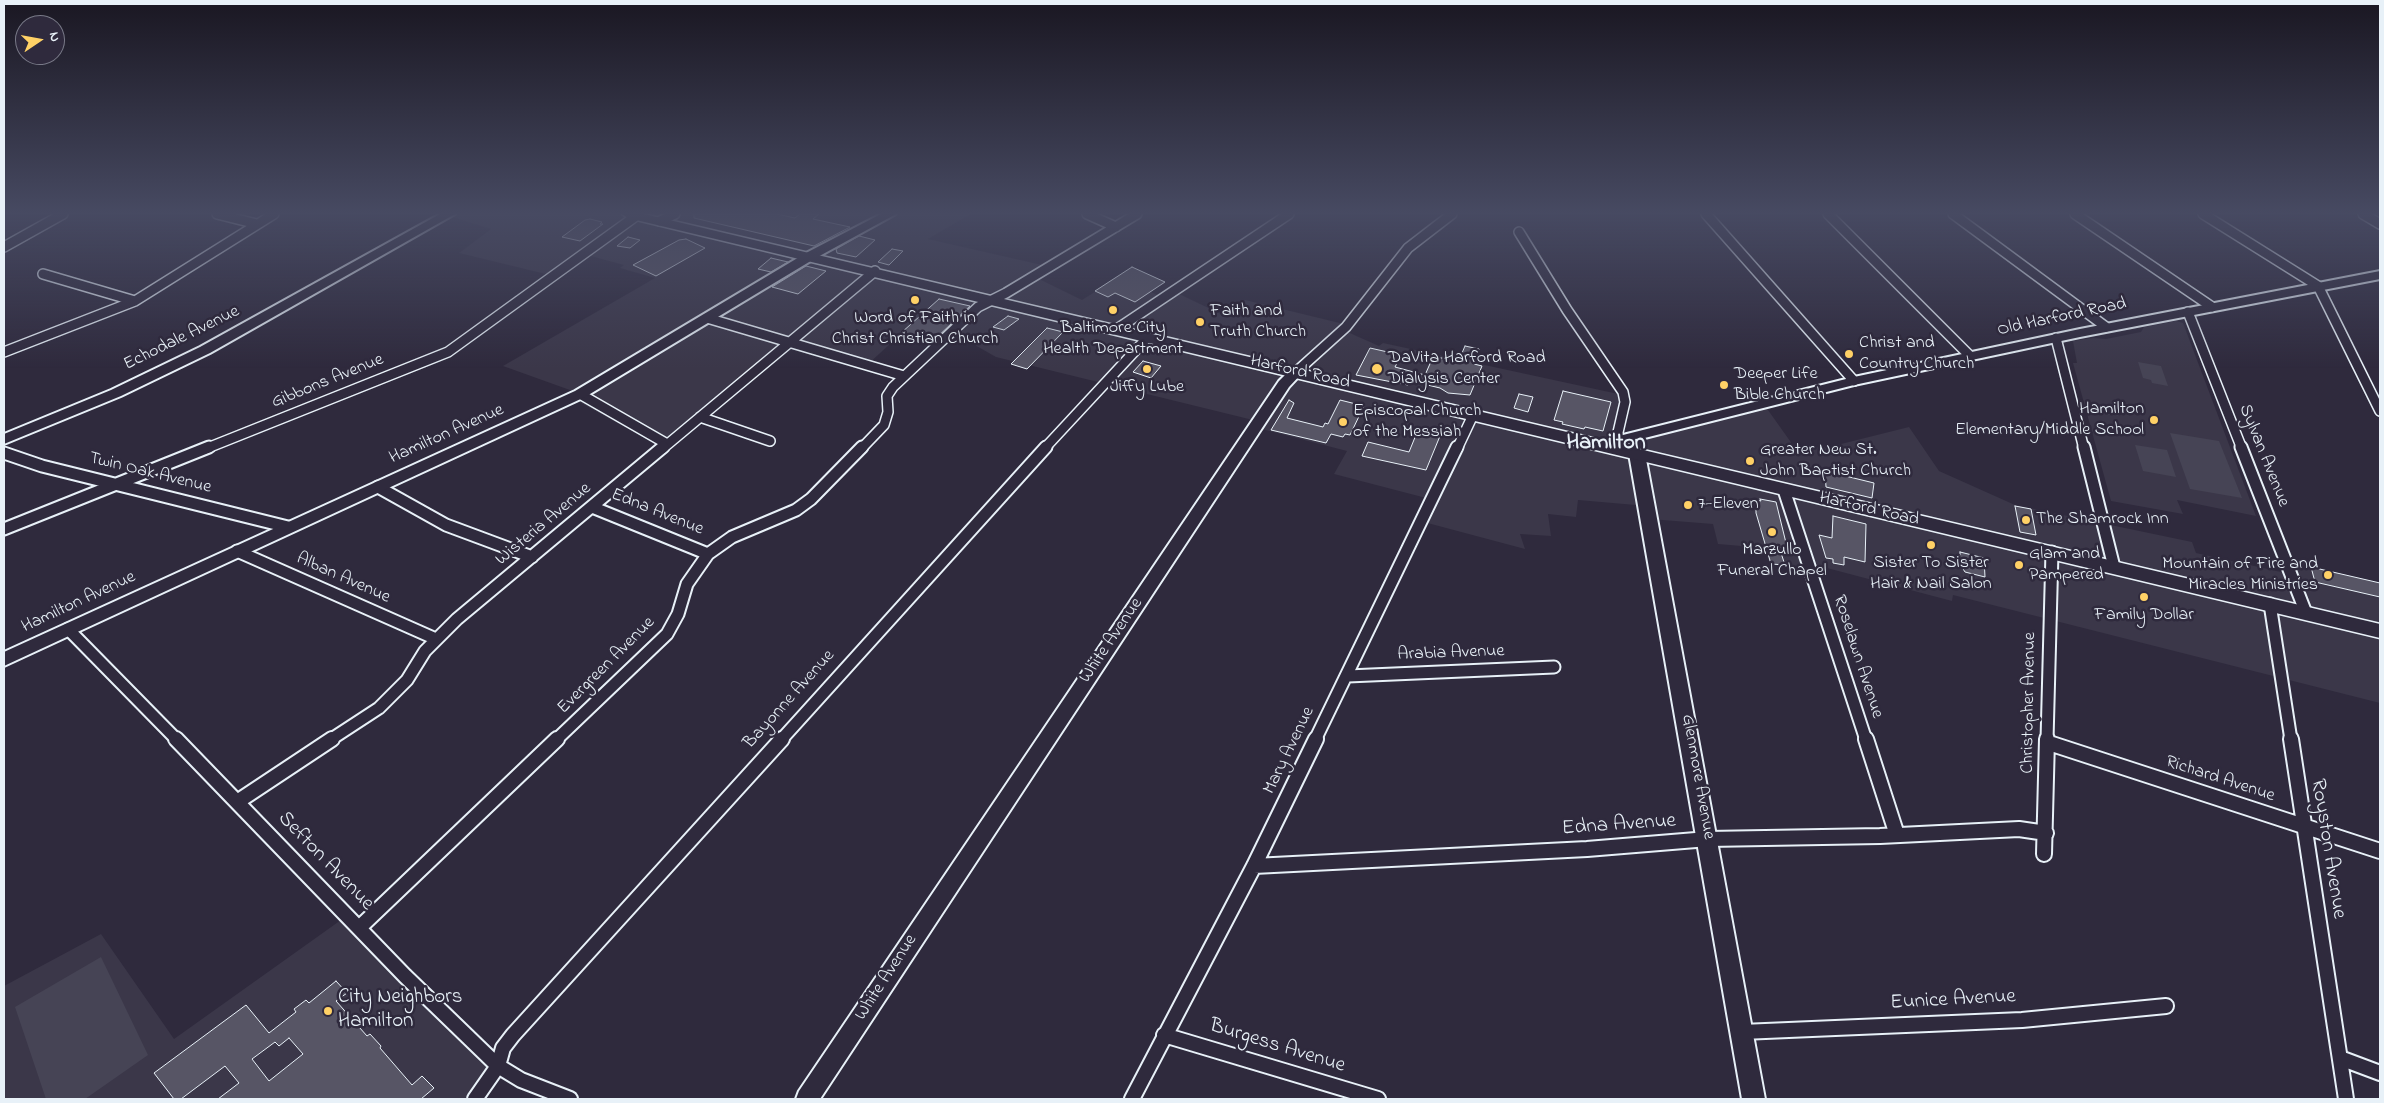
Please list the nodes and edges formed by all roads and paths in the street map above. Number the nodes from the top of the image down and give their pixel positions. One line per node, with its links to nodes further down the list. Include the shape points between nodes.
1 (191, 265): 20 (street)
2 (357, 265): 38 (street, Echodale Avenue, via 205,350 116,393)
3 (565, 265): 44 (street, Gibbons Avenue, via 453,349)
4 (794, 265): 23 (street, Hamilton Avenue)
5 (848, 265): 15 (main road, Harford Road)
6 (1051, 265): 19 (street, Evergreen Avenue)
7 (1212, 265): 25 (street)
8 (1394, 265): 31 (street, White Avenue, via 1346,327)
9 (1540, 265): 41 (street, via 1623,392 1624,402)
10 (1751, 265): 33 (street)
11 (1879, 265): 30 (street)
12 (2023, 265): 24 (street)
13 (2151, 265): 21 (street)
14 (2285, 265): 18 (street)
15 (875, 272): 19 (main road, Harford Road); 28 (street, Wisteria Avenue)
16 (43, 274): 20 (street)
17 (2380, 275): 18 (street, Old Harford Road)
18 (2318, 286): 21 (street, Old Harford Road); 35 (street)
19 (993, 300): 25 (main road, Harford Road); 32 (street, Evergreen Avenue, via 978,307)
20 (135, 301): 29 (street)
21 (2212, 307): 22 (street, Old Harford Road)
22 (2188, 312): 24 (street, Old Harford Road); 56 (street, Sylvan Avenue)
23 (707, 318): 28 (street); 34 (street, Hamilton Avenue)
24 (2106, 327): 27 (street, Old Harford Road)
25 (1116, 329): 26 (main road, Harford Road)
26 (1148, 337): 31 (main road, Harford Road); 77 (street, Bayonne Avenue, via 513,1036 503,1048)
27 (2056, 338): 30 (street, Old Harford Road); 54 (street)
28 (789, 342): 32 (street); 37 (street, Wisteria Avenue)
29 (4, 352)
30 (1970, 356): 33 (street, Old Harford Road)
31 (1296, 372): 36 (main road, Harford Road); 81 (street, White Avenue, via 1284,384)
32 (904, 376): 52 (street, Evergreen Avenue, via 887,396 888,412 884,425 811,499 796,510 732,537)
33 (1854, 382): 41 (street, Old Harford Road)
34 (580, 394): 40 (street); 45 (street, Hamilton Avenue)
35 (2380, 411)
36 (1473, 415): 41 (main road, Harford Road); 62 (street, Mary Avenue)
37 (700, 416): 39 (street); 40 (street, Wisteria Avenue)
38 (4, 439)
39 (770, 441)
40 (667, 444): 47 (street, Wisteria Avenue)
41 (1614, 445): 43 (main road, Harford Road)
42 (4, 453): 44 (street, Twin Oak Avenue)
43 (1637, 454): 46 (main road, Harford Road); 68 (street, Glenmore Avenue)
44 (116, 484): 48 (street, Twin Oak Avenue); 49 (street, Gibbons Avenue)
45 (378, 487): 48 (street, Hamilton Avenue); 53 (street, via 446,525)
46 (1784, 490): 51 (main road, Harford Road); 67 (street, Roselawn Avenue)
47 (592, 506): 52 (street, Edna Avenue); 53 (street, Wisteria Avenue)
48 (288, 527): 50 (street, Hamilton Avenue)
49 (4, 529)
50 (236, 551): 57 (street, Hamilton Avenue); 59 (street, Alban Avenue)
51 (2052, 552): 54 (main road, Harford Road); 63 (street, Christopher Avenue)
52 (708, 554): 72 (street, Evergreen Avenue, via 687,584 678,614 667,634)
53 (532, 557): 59 (street, Wisteria Avenue)
54 (2114, 567): 55 (main road, Harford Road)
55 (2270, 604): 56 (main road, Harford Road); 65 (street, Royston Avenue)
56 (2306, 613): 58 (main road, Harford Road)
57 (68, 629): 60 (street, Hamilton Avenue); 64 (street, Sefton Avenue)
58 (2380, 631)
59 (436, 639): 64 (street, Wisteria Avenue, via 401,688 379,708)
60 (4, 659)
61 (1554, 667): 62 (street, Arabia Avenue)
62 (1348, 676): 71 (street, Mary Avenue)
63 (2049, 743): 65 (street, Richard Avenue); 66 (street, Christopher Avenue)
64 (237, 802): 72 (street, Sefton Avenue)
65 (2304, 827): 69 (street, Richard Avenue); 76 (street, Royston Avenue)
66 (2046, 833): 67 (street, Edna Avenue, via 2019,830); 70 (street, Christopher Avenue)
67 (1897, 835): 68 (street, Edna Avenue)
68 (1708, 839): 71 (street, Edna Avenue); 74 (street, Glenmore Avenue)
69 (2380, 851)
70 (2044, 854)
71 (1254, 866): 75 (street, Mary Avenue)
72 (360, 927): 77 (street, Sefton Avenue, via 405,976)
73 (2166, 1006): 74 (street, Eunice Avenue, via 2022,1020)
74 (1742, 1032): 84 (street, Glenmore Avenue)
75 (1164, 1036): 82 (street, Mary Avenue); 83 (street, Burgess Avenue)
76 (2340, 1058): 78 (street); 85 (street, Royston Avenue)
77 (498, 1066): 79 (street, Bayonne Avenue); 80 (street, Sefton Avenue, via 521,1080)
78 (2380, 1073)
79 (476, 1099)
80 (570, 1099)
81 (808, 1099)
82 (1132, 1099)
83 (1378, 1099)
84 (1754, 1099)
85 (2346, 1099)

